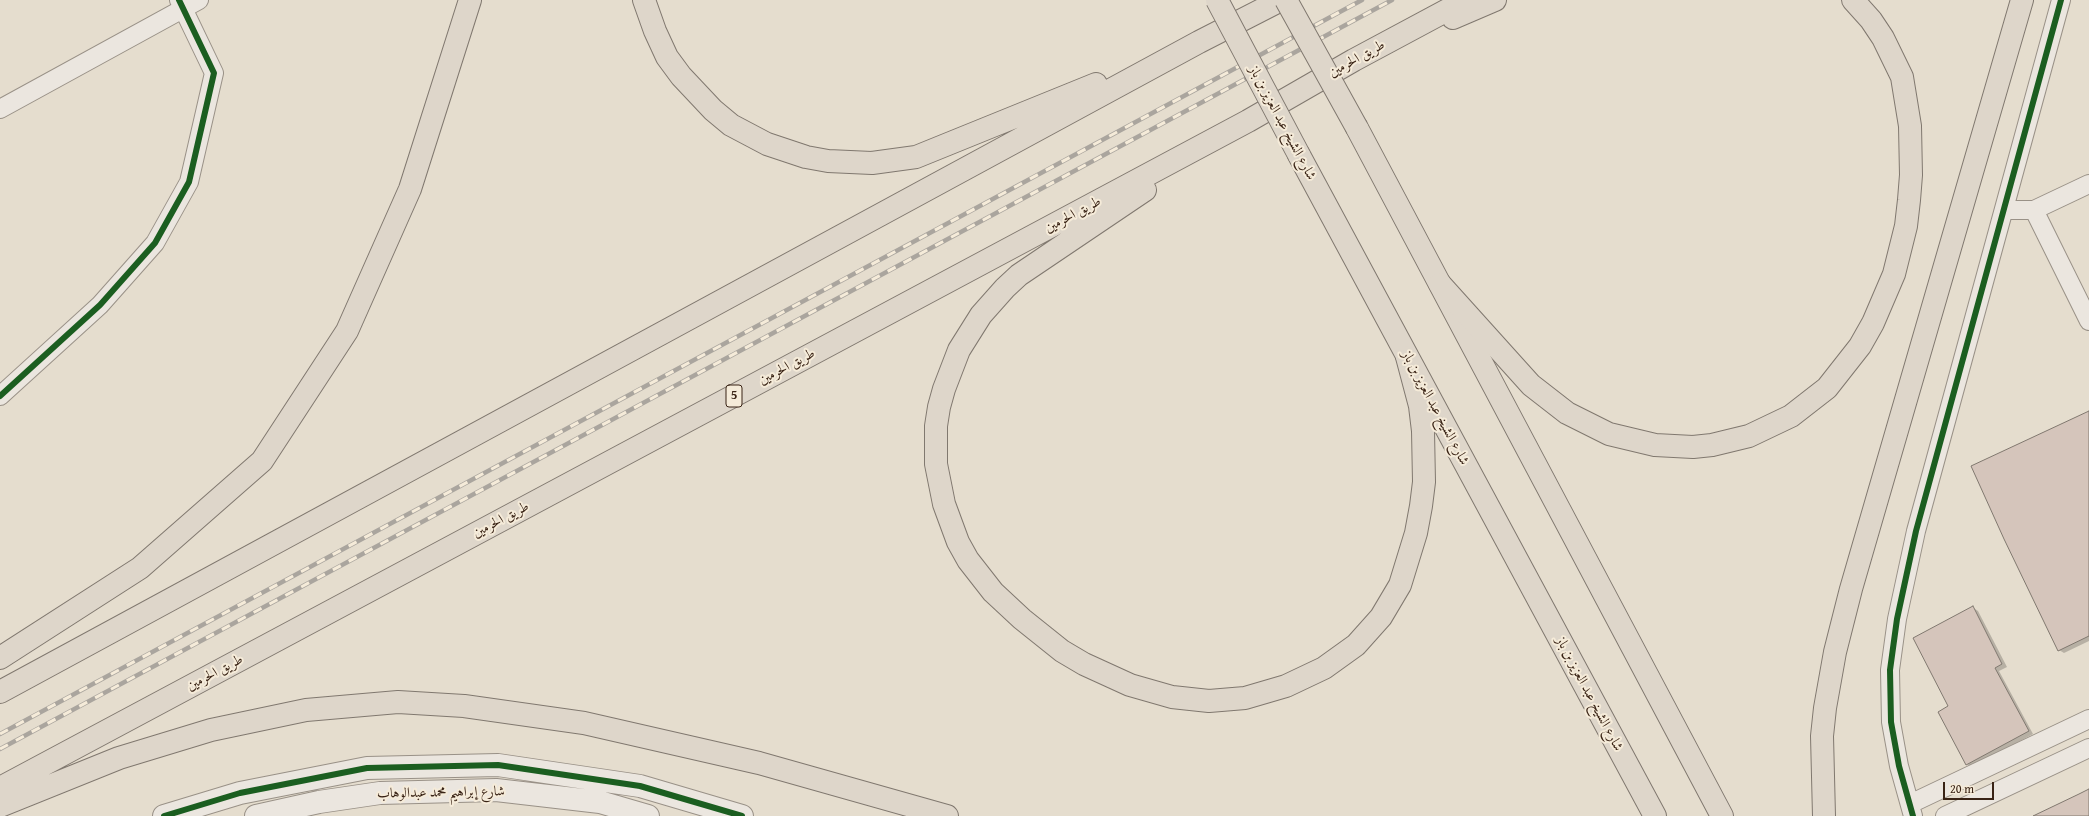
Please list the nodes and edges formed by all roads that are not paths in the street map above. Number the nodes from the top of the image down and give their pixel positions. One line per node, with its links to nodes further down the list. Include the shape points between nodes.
1 (470, 0): 23 (main road, via 410,189 347,331 262,461 140,568)
2 (644, 0): 12 (main road, via 667,57 696,94 730,125 786,151 828,161 850,163 916,157)
3 (1217, 0): 21 (main road, شارع الشيخ عبد العزيز بن باز, bridge)
4 (1281, 0): 12 (main road)
5 (1286, 0): 19 (main road, bridge)
6 (1466, 0): 13 (main road, طريق الحرمين / 5)
7 (1495, 0): 13 (main road)
8 (1852, 0): 19 (main road, via 1883,38 1902,77 1910,126 1909,200 1894,274 1873,323 1860,346 1827,388 1791,416 1731,442 1699,446 1655,445 1609,434 1567,413 1531,385)
9 (2022, 0): 37 (main road, via 1853,581 1837,645 1822,736)
10 (2061, 0): 17 (street)
11 (187, 3): 14 (street); 22 (street, via 214,73 189,182 155,243 100,305)
12 (1199, 42): 24 (main road)
13 (1354, 60): 15 (main road, طريق الحرمين / 5)
14 (0, 109)
15 (1248, 121): 21 (main road, via 1018,275 993,301 969,332 944,388 935,445 944,504 958,542 968,560 997,597 1041,636 1084,664 1130,685 1172,697 1221,701 1266,693 1305,678 1341,656 1369,632 1391,601 1409,560 1421,506 1424,456 1420,406); 27 (main road, طريق الحرمين / 5)
16 (2089, 184): 18 (street)
17 (2004, 210): 18 (street); 29 (street, via 1916,530 1892,644 1889,696 1891,722 1899,766)
18 (2034, 210): 20 (street)
19 (1440, 284): 36 (main road)
20 (2089, 321)
21 (1407, 357): 35 (main road, شارع الشيخ عبد العزيز بن باز)
22 (0, 396)
23 (0, 658)
24 (0, 692)
25 (2089, 719): 29 (street)
26 (2089, 748): 38 (street)
27 (0, 788)
28 (0, 806): 34 (main road, via 119,758 211,730 306,710 398,702 464,706 584,723 759,763)
29 (1912, 810)
30 (164, 816): 33 (street, via 240,793 367,768 498,765 640,786)
31 (256, 816): 32 (street, شارع إبراهيم محمد عبدالوهاب, via 318,802 380,794 496,790 600,802)
32 (648, 816)
33 (742, 816)
34 (947, 816)
35 (1655, 816)
36 (1722, 816)
37 (1824, 816)
38 (1945, 816)

